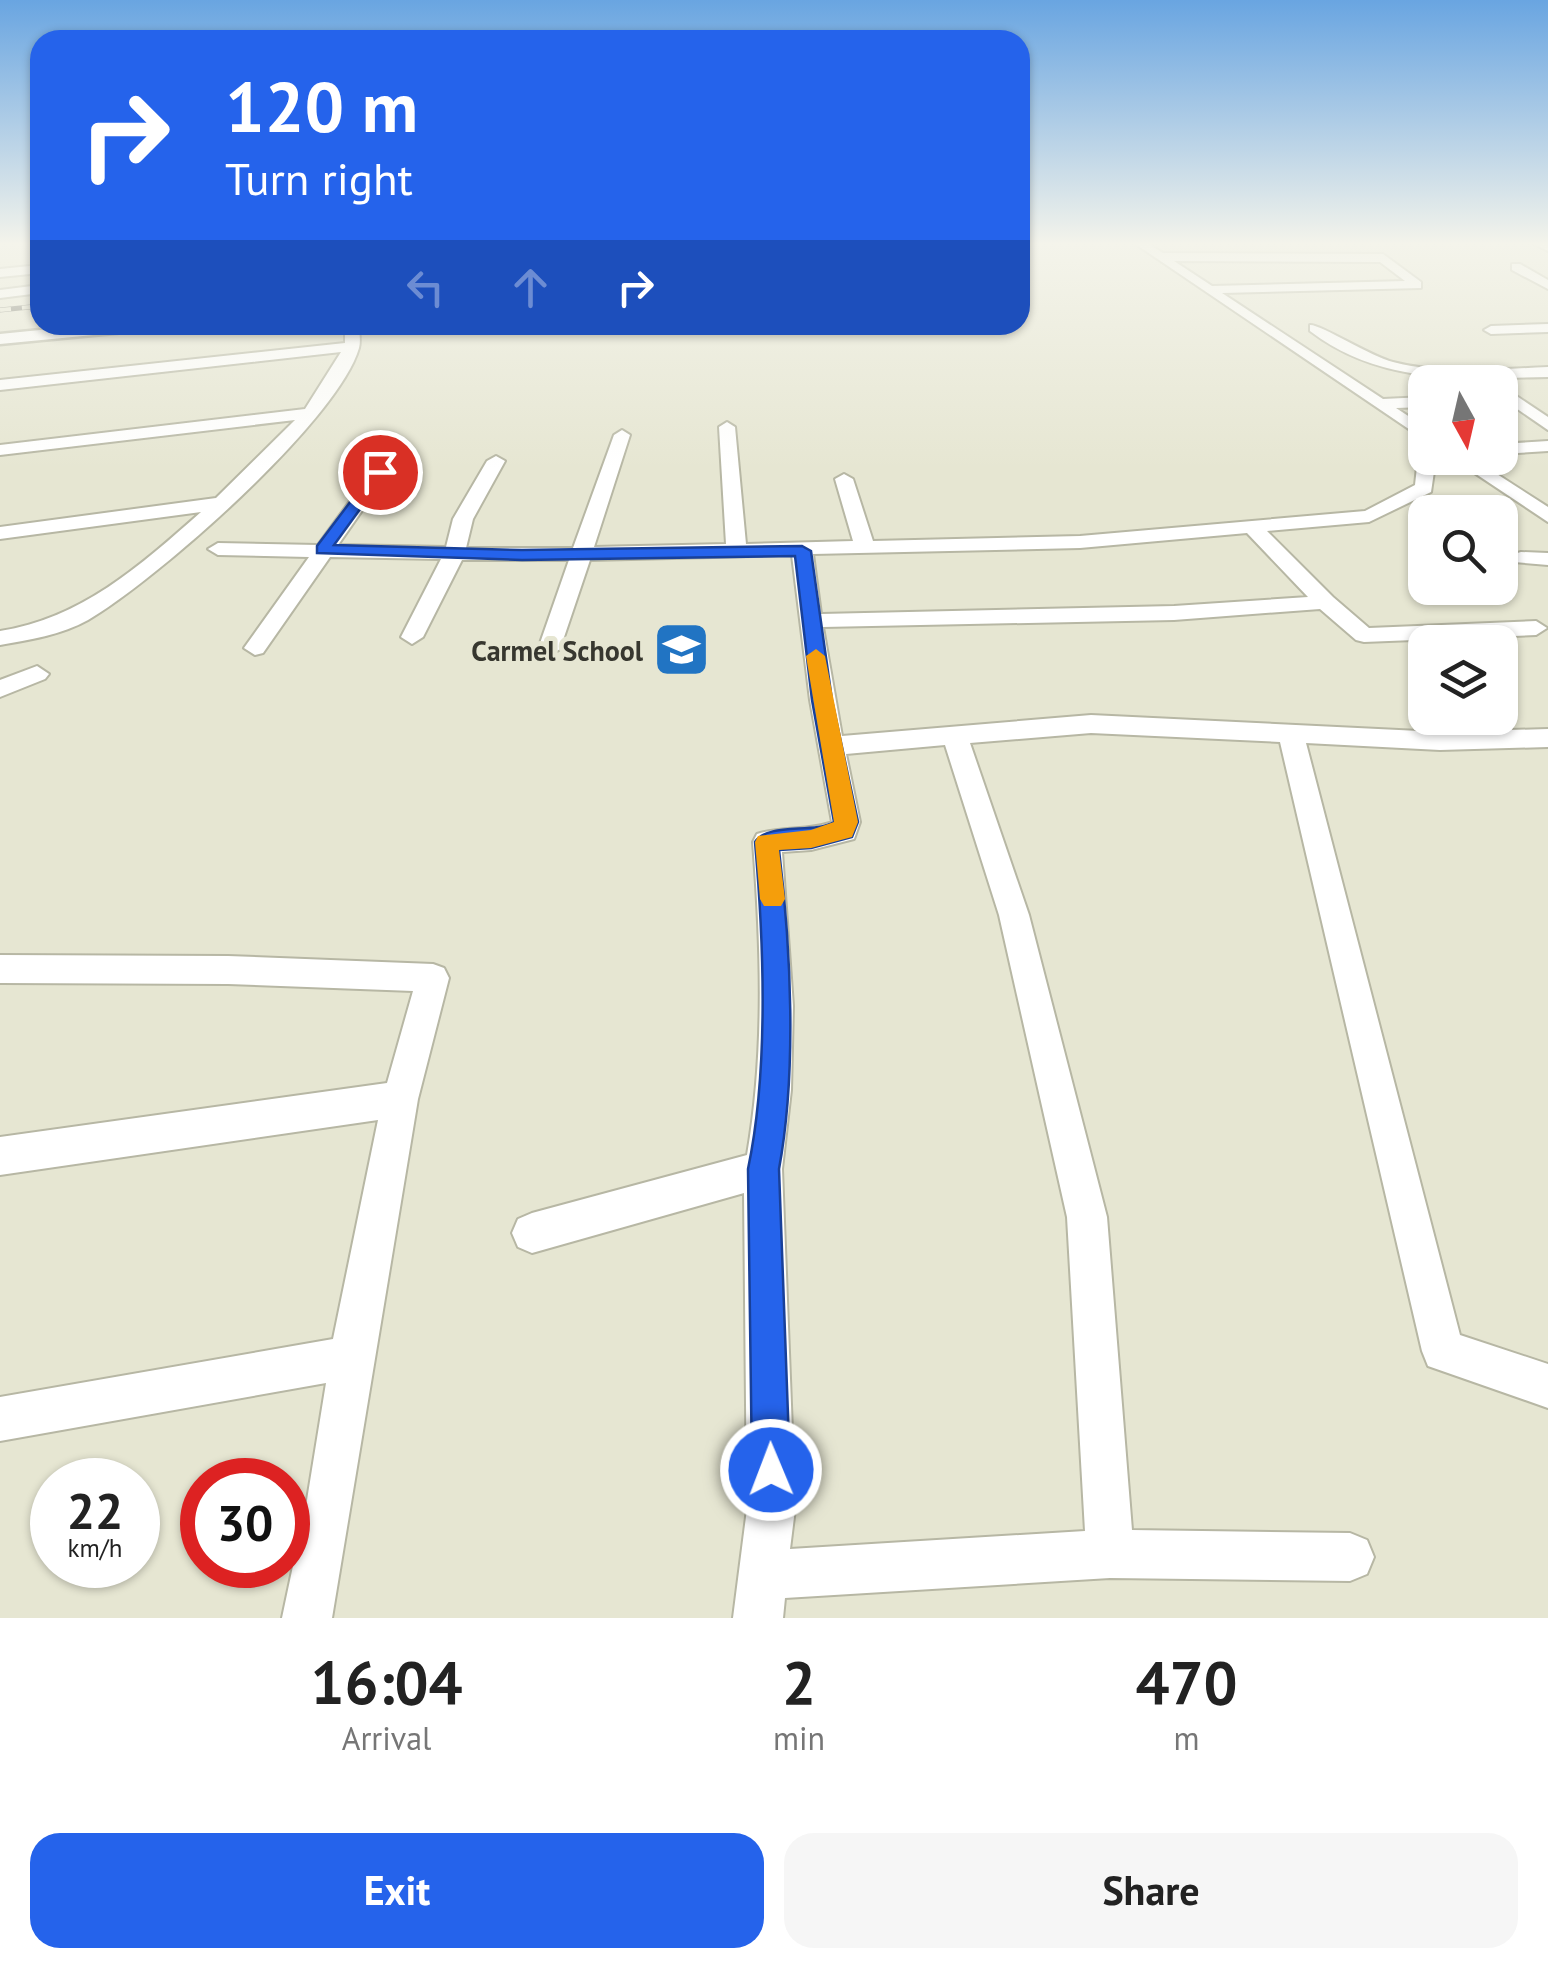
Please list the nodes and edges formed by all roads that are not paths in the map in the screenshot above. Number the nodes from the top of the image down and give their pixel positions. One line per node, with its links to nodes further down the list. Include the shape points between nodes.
1 (1257, 319): 12 (street)
2 (1315, 328): 9 (street, via 1344,348)
3 (1548, 328): 4 (street)
4 (1491, 330)
5 (41, 335): 7 (main road)
6 (352, 335): 8 (street)
7 (0, 339)
8 (352, 347): 15 (street); 19 (street)
9 (1403, 370): 10 (street); 12 (street); 13 (street)
10 (1408, 370)
11 (1548, 372): 14 (street)
12 (1340, 374): 18 (street)
13 (1408, 374)
14 (1518, 375)
15 (0, 384)
16 (1408, 403): 18 (street)
17 (1518, 403): 21 (street)
18 (1383, 404): 20 (street)
19 (308, 413): 26 (street); 32 (street)
20 (1408, 422)
21 (1548, 424)
22 (727, 427): 40 (street)
23 (622, 436): 42 (street)
24 (1548, 446): 25 (street)
25 (1518, 447)
26 (0, 450)
27 (496, 461): 41 (street, via 463,519)
28 (380, 472): 38 (street)
29 (1425, 475): 34 (street, via 1424,488 1369,516)
30 (1486, 475): 33 (street)
31 (844, 479): 37 (street)
32 (223, 503): 35 (street); 48 (street, via 79,616)
33 (1548, 516)
34 (1254, 528): 37 (street); 45 (street)
35 (0, 533)
36 (218, 549): 38 (street)
37 (865, 549): 39 (street)
38 (322, 550): 41 (street); 50 (street)
39 (802, 551): 40 (street); 46 (street)
40 (737, 552): 42 (street)
41 (455, 553): 42 (street); 49 (street)
42 (579, 554): 51 (street)
43 (1521, 558): 44 (street)
44 (1548, 559)
45 (1325, 602): 46 (street, via 1174,613); 47 (street, via 1353,628 1380,636)
46 (811, 621): 57 (street)
47 (1536, 628)
48 (0, 638)
49 (412, 638)
50 (255, 648)
51 (549, 648)
52 (37, 674): 53 (street)
53 (0, 688)
54 (1291, 733): 55 (street, via 1091,724); 56 (street, via 1440,741); 64 (street, via 1443,1351)
55 (955, 735): 57 (street); 66 (street, via 1014,915 1087,1218)
56 (1548, 738)
57 (831, 746): 61 (street, via 844,830 767,842 775,920 773,1104)
58 (0, 969): 59 (street, via 432,978)
59 (400, 1099): 60 (street); 63 (street)
60 (0, 1156)
61 (763, 1169): 62 (street); 68 (street, via 771,1509)
62 (532, 1233)
63 (352, 1356): 65 (street); 69 (street)
64 (1548, 1386)
65 (0, 1419)
66 (1110, 1554): 67 (street); 68 (street)
67 (1350, 1557)
68 (760, 1596)
69 (307, 1618)

